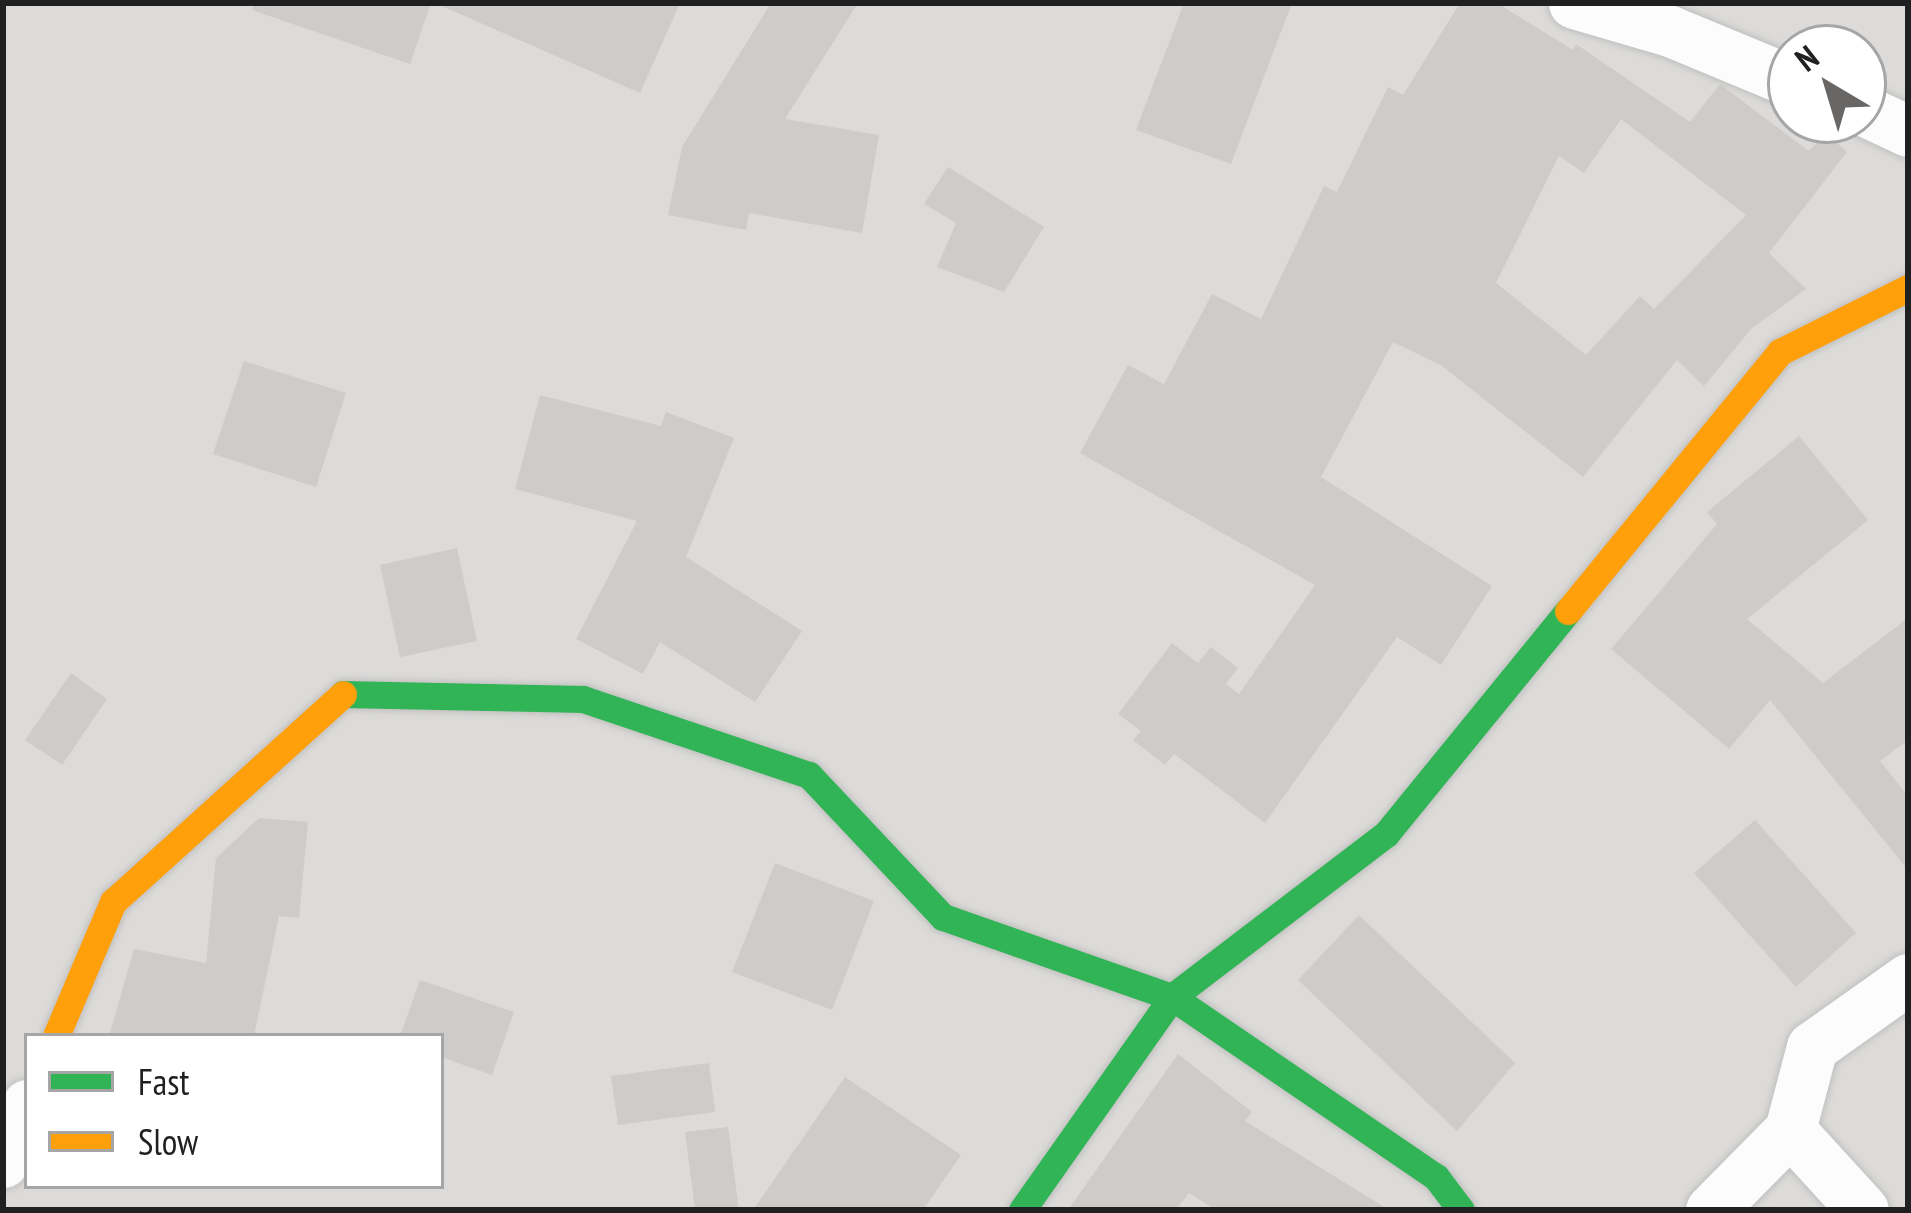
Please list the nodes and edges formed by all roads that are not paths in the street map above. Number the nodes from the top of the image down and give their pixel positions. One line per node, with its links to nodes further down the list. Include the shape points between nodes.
1 (1574, 3): 2 (street)
2 (1767, 71)
3 (1908, 288): 5 (street, via 1780,352 1386,834)
4 (1908, 979): 8 (street, via 1812,1047)
5 (1172, 997): 6 (street, via 943,917 809,775 583,699 337,694 113,902); 10 (street); 11 (street, via 1436,1177)
6 (57, 1033)
7 (24, 1112): 9 (street)
8 (1790, 1130): 12 (street); 13 (street)
9 (3, 1162)
10 (1022, 1210)
11 (1461, 1210)
12 (1711, 1210)
13 (1863, 1210)

